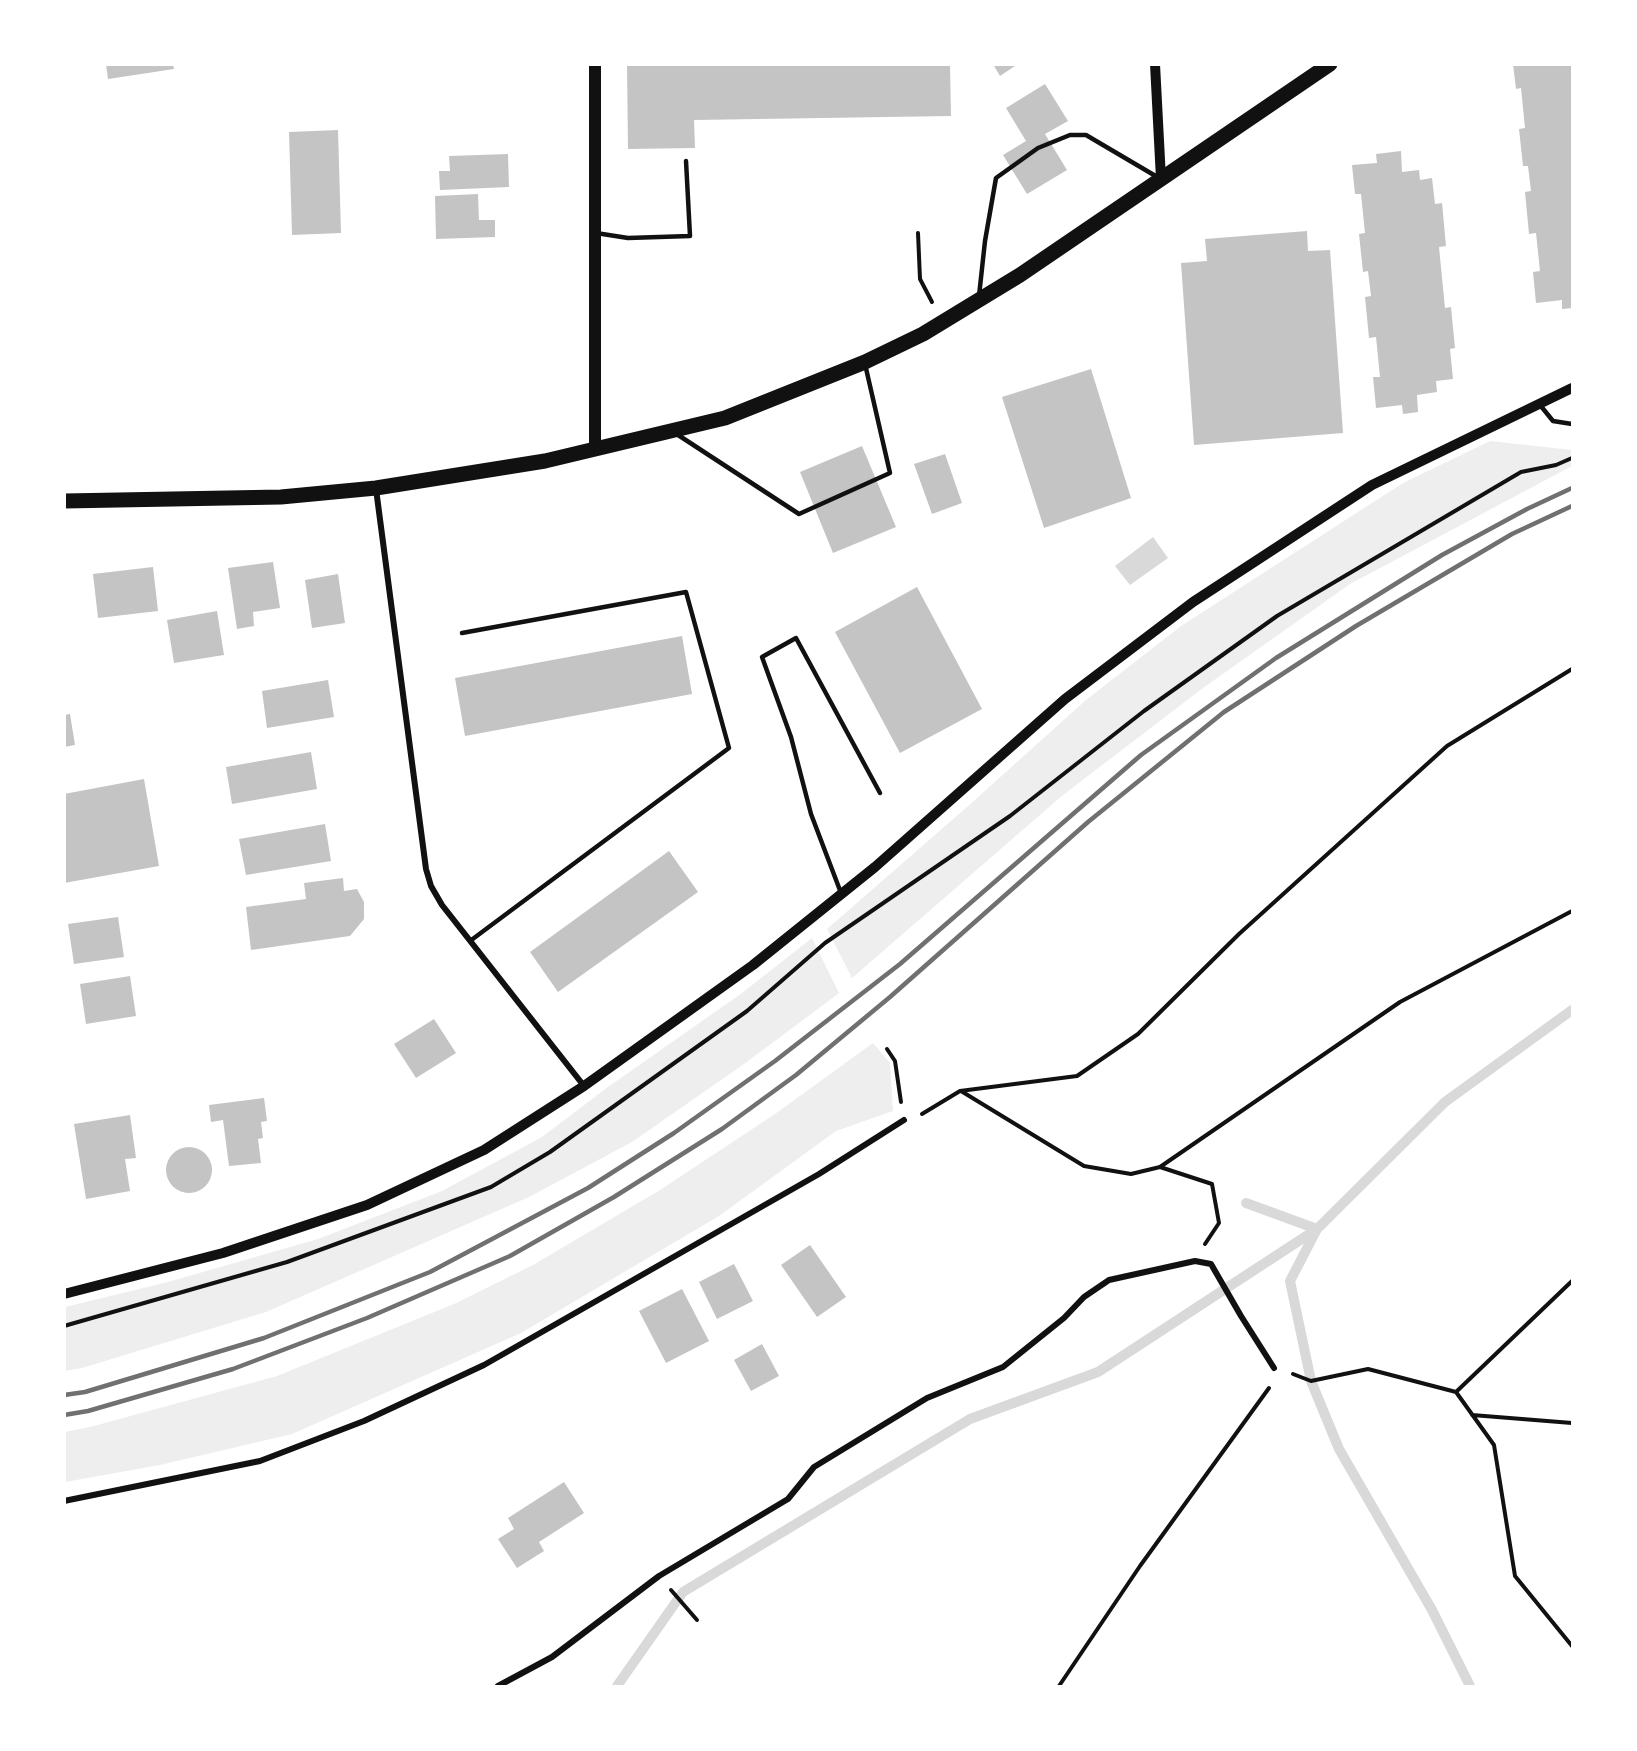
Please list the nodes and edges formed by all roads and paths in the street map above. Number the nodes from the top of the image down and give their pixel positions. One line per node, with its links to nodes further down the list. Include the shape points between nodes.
1 (595, 64): 6 (main road)
2 (1155, 64): 5 (street)
3 (1330, 64): 5 (main road)
4 (686, 161): 6 (lane, via 690,236 628,238)
5 (1161, 179): 9 (main road); 9 (lane, via 1086,135 1070,135 1038,148 996,178)
6 (596, 233): 15 (main road)
7 (918, 233): 8 (path)
8 (920, 279)
9 (979, 299): 10 (main road, via 923,334)
10 (865, 362): 14 (main road, via 725,418); 14 (lane, via 890,473 799,514)
11 (1572, 388): 12 (street)
12 (1539, 402): 13 (lane, via 1553,421); 21 (street, via 1372,485 1192,602 1065,699)
13 (1572, 424)
14 (672, 432): 15 (main road)
15 (595, 450): 16 (main road)
16 (376, 488): 17 (main road, via 280,497); 23 (street, via 426,868 442,905)
17 (64, 501)
18 (462, 633): 23 (lane, via 686,592 729,748)
19 (1572, 669): 26 (path, via 1447,746 1239,934 1137,1034 1077,1076)
20 (880, 793): 21 (lane, via 796,638 762,657 791,736 811,814)
21 (842, 895): 25 (street, via 753,965)
22 (1572, 911): 28 (path, via 1400,1002)
23 (470, 941): 25 (street)
24 (887, 1049): 27 (path, via 896,1061)
25 (584, 1086): 31 (street, via 484,1150 367,1205 223,1253)
26 (960, 1091): 27 (path); 28 (path, via 1084,1167 1131,1174)
27 (904, 1120): 37 (street, via 819,1174 483,1365 364,1422 260,1461)
28 (1160, 1167): 29 (path, via 1212,1184 1219,1223)
29 (1195, 1261): 32 (street, via 1211,1264); 38 (street, via 1109,1280 1003,1367 927,1398 814,1467 788,1499)
30 (1572, 1281): 34 (path)
31 (64, 1294)
32 (1274, 1368): 34 (path, via 1311,1381 1368,1370)
33 (1268, 1390): 42 (path, via 1140,1566)
34 (1456, 1392): 35 (path)
35 (1472, 1415): 36 (path); 40 (path, via 1494,1445 1515,1576)
36 (1572, 1423)
37 (64, 1501)
38 (659, 1576): 39 (path); 41 (street, via 552,1658)
39 (697, 1620)
40 (1572, 1646)
41 (498, 1686)
42 (1059, 1686)

